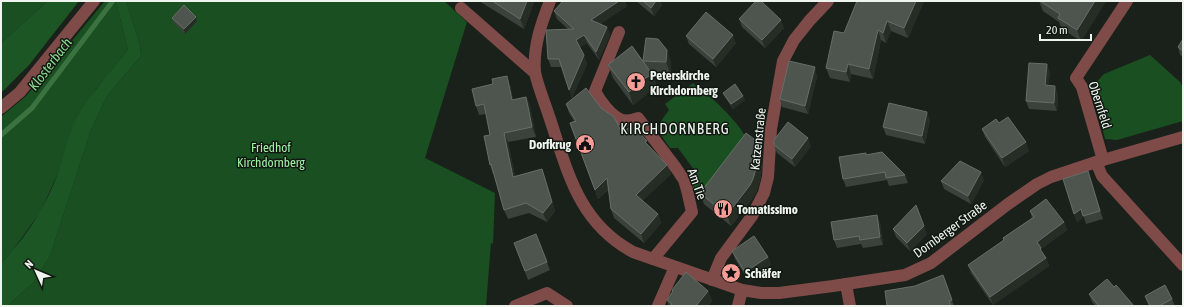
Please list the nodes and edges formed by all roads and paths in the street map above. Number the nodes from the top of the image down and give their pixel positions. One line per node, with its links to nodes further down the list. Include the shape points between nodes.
1 (94, 1): 8 (street, via 20,92)
2 (550, 1): 7 (street, Dornberger Straße, via 539,28 535,50)
3 (828, 1): 14 (street, Katzenstraße, via 794,40 783,61 771,130 768,177 764,193 752,216 720,258)
4 (1126, 1): 10 (street, Obernfeld, via 1076,78 1082,87)
5 (461, 8): 7 (street)
6 (619, 32): 11 (street, Am Tie, via 596,91 614,116 622,120 638,118 684,180 692,212)
7 (536, 73): 11 (street, Dornberger Straße, via 572,184 584,208 605,233 619,244)
8 (1, 108)
9 (1183, 137): 10 (street, Dornberger Straße)
10 (1099, 161): 12 (street, via 1102,176); 15 (street, Dornberger Straße, via 1037,184 931,263 905,274)
11 (653, 259): 13 (street, Dornberger Straße)
12 (1183, 265)
13 (675, 267): 14 (street, Dornberger Straße); 19 (street)
14 (712, 280): 16 (street, Dornberger Straße)
15 (846, 284): 16 (street, Dornberger Straße, via 779,293); 21 (street)
16 (742, 290): 20 (street)
17 (515, 306): 18 (street, via 546,293)
18 (567, 306)
19 (658, 306)
20 (738, 306)
21 (850, 306)

